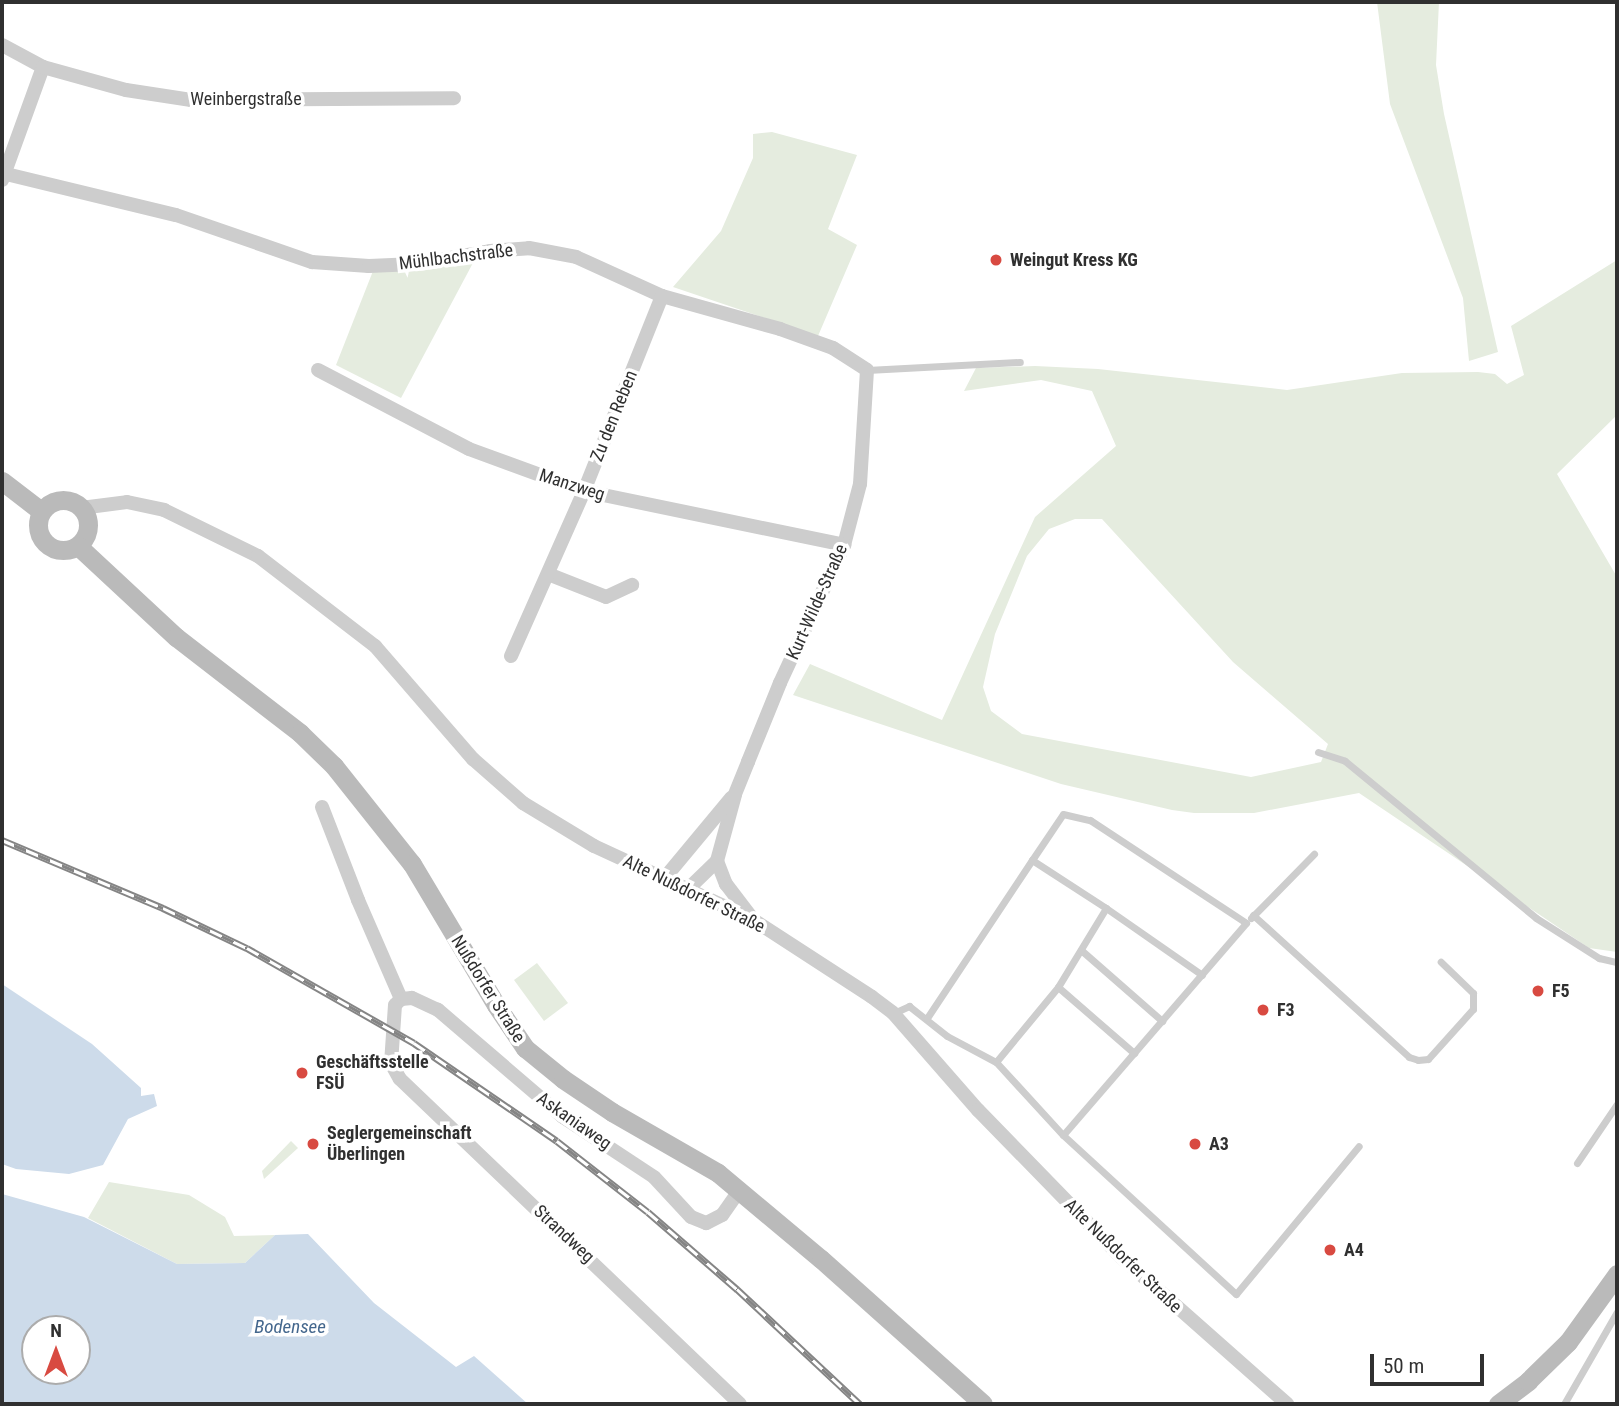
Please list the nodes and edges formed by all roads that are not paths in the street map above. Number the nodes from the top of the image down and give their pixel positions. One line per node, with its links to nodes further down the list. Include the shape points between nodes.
1 (2, 45): 2 (street, Weinbergstraße)
2 (43, 67): 3 (street, Weinbergstraße, via 126,90 191,100); 4 (street)
3 (454, 98)
4 (3, 176): 5 (street, Mühlbachstraße, via 176,215 312,262 415,264 529,248 576,257)
5 (662, 296): 8 (street, Mühlbachstraße, via 833,348); 10 (street, Zu den Reben)
6 (1020, 362): 8 (lane)
7 (318, 369): 10 (street, Manzweg, via 469,449)
8 (867, 370): 13 (street, Kurt-Wilde-Straße, via 860,484)
9 (2, 481): 12 (street)
10 (584, 491): 13 (street, Manzweg); 15 (street, Zu den Reben)
11 (81, 508): 12 (street, via 60,500); 14 (street, via 88,528); 24 (street, Alte Nußdorfer Straße, via 127,502 164,510 258,556 375,646 473,759 523,803)
12 (41, 511): 14 (street, via 38,535 46,545 56,550)
13 (844, 545): 19 (street, Kurt-Wilde-Straße, via 780,683)
14 (78, 546): 45 (street, Nußdorfer Straße, via 176,637 300,733 334,766 412,864 525,1048 612,1112 685,1151)
15 (548, 574): 16 (street, via 606,597); 17 (street, Zu den Reben)
16 (632, 585)
17 (512, 656)
18 (1318, 752): 32 (lane, via 1345,761 1536,918 1599,958)
19 (735, 795): 23 (street, Kurt-Wilde-Straße); 24 (street, Kurt-Wilde-Straße)
20 (322, 807): 35 (street)
21 (1314, 854): 27 (lane)
22 (1032, 860): 26 (lane); 29 (lane, via 1063,814 1090,820); 37 (lane)
23 (717, 861): 25 (street); 28 (street, via 726,884)
24 (663, 880): 25 (street, Alte Nußdorfer Straße)
25 (687, 890): 28 (street, Alte Nußdorfer Straße)
26 (1106, 908): 30 (lane); 33 (lane)
27 (1254, 915): 29 (lane); 31 (lane, via 1409,1057 1418,1060 1427,1059 1473,1009 1473,993)
28 (752, 919): 36 (street, Alte Nußdorfer Straße)
29 (1246, 923): 33 (lane)
30 (1082, 950): 34 (lane); 38 (lane)
31 (1441, 962)
32 (1617, 962)
33 (1202, 975): 38 (lane)
34 (1058, 987): 39 (lane); 40 (lane)
35 (401, 999): 45 (street, Askaniaweg, via 412,998 446,1016 563,1117 654,1177 691,1217 706,1223 722,1215); 48 (street, Strandweg, via 395,1005 391,1063 400,1079)
36 (893, 1013): 37 (lane, via 909,1006); 50 (street, Alte Nußdorfer Straße, via 962,1093 1121,1257)
37 (927, 1018): 40 (lane, via 947,1036)
38 (1162, 1021): 39 (lane)
39 (1134, 1053): 42 (lane)
40 (996, 1062): 42 (lane)
41 (1617, 1104): 44 (lane)
42 (1063, 1135): 43 (lane, via 1236,1294)
43 (1359, 1146)
44 (1577, 1164)
45 (739, 1191): 49 (street, Nußdorfer Straße)
46 (1617, 1274): 51 (street, via 1568,1342)
47 (1617, 1312): 52 (lane)
48 (740, 1404)
49 (983, 1404)
50 (1287, 1404)
51 (1499, 1404)
52 (1564, 1404)

